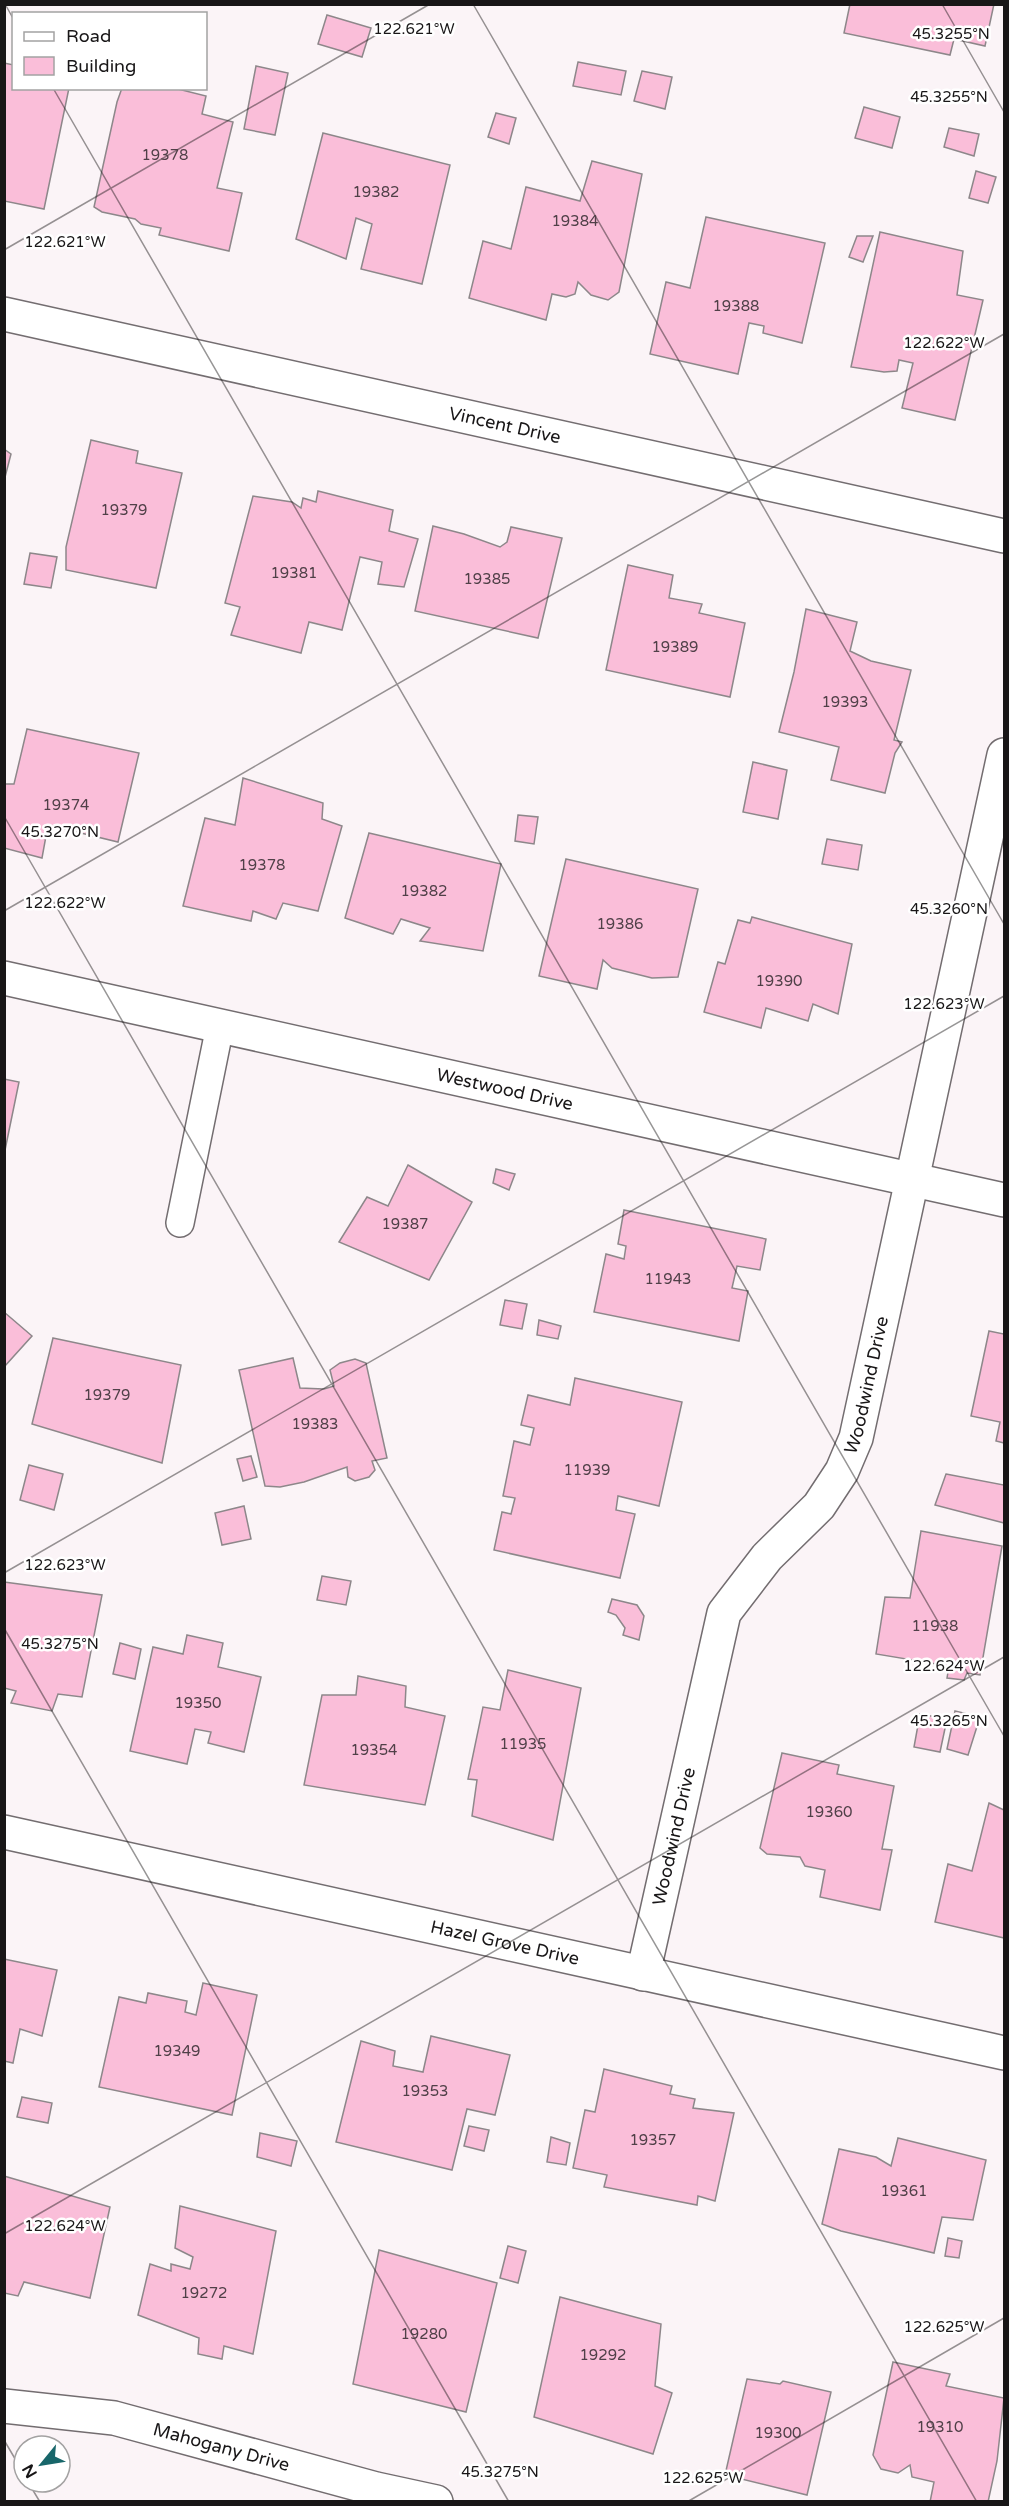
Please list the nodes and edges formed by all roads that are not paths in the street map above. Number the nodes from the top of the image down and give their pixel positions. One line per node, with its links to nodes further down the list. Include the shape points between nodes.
1 (4, 314): 2 (street, Vincent Drive)
2 (1005, 536)
3 (1005, 755): 6 (street, Woodwind Drive)
4 (4, 978): 5 (street, Westwood Drive)
5 (220, 1026): 6 (street, Westwood Drive); 8 (lane)
6 (913, 1180): 7 (street, Westwood Drive); 10 (street, Woodwind Drive, via 856,1438 842,1471 819,1506 767,1557 724,1613)
7 (1005, 1200)
8 (180, 1223)
9 (4, 1832): 10 (street, Hazel Grove Drive)
10 (643, 1974): 11 (street, Hazel Grove Drive)
11 (1005, 2053)
12 (4, 2406): 13 (street, Mahogany Drive, via 114,2418)
13 (375, 2495): 14 (street, Mahogany Drive)
14 (436, 2502)

